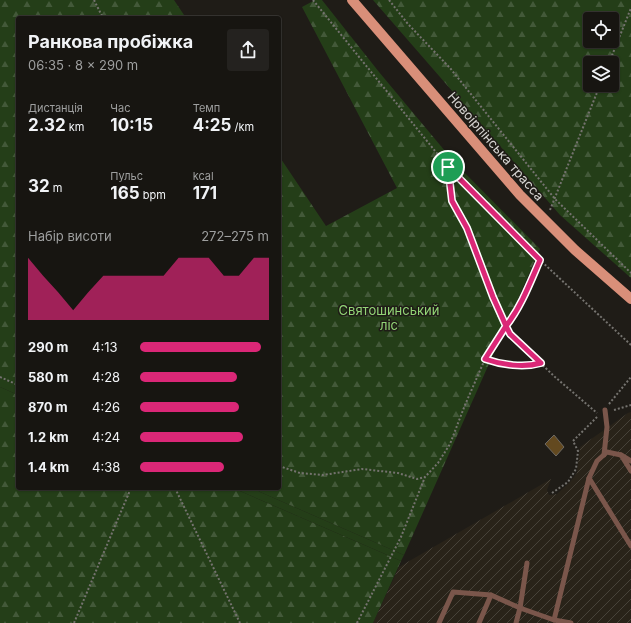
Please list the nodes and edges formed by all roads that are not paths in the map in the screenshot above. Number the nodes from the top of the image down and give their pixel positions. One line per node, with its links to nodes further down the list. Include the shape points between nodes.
1 (352, 0): 2 (main road, Новоірпінська трасса, via 520,195 575,250)
2 (631, 299)
3 (605, 411): 4 (lane, via 607,428)
4 (604, 455): 5 (lane, via 606,452); 8 (lane, via 597,461)
5 (621, 455): 6 (lane); 7 (lane)
6 (631, 461)
7 (631, 471)
8 (589, 478): 9 (lane); 13 (lane)
9 (631, 546)
10 (527, 563): 12 (lane)
11 (491, 595): 12 (lane); 15 (lane, via 453,592); 16 (lane)
12 (520, 608): 13 (lane); 17 (lane)
13 (554, 620): 14 (lane)
14 (564, 622): 18 (lane)
15 (439, 623)
16 (479, 623)
17 (516, 623)
18 (571, 623)

